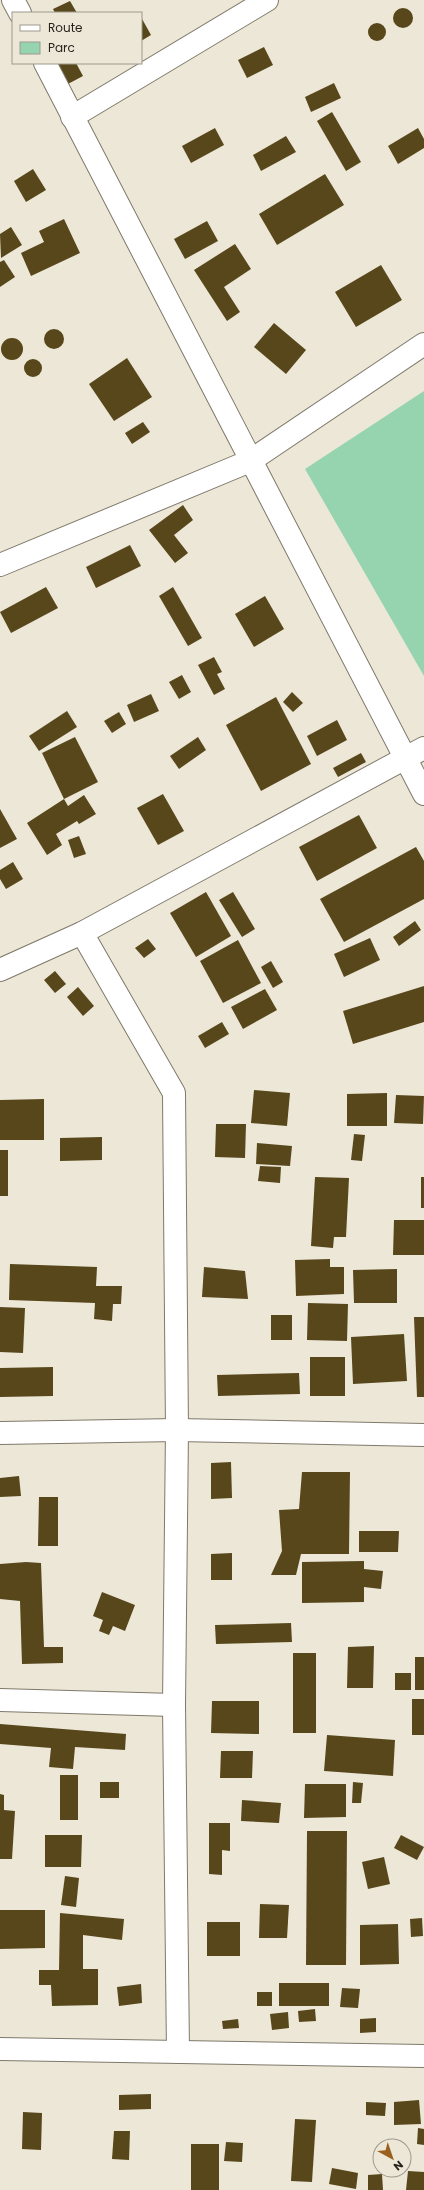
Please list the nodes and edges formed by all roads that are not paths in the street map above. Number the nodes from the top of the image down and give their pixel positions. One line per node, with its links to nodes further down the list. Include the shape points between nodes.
1 (13, 0): 3 (street)
2 (267, 0): 5 (street)
3 (19, 12)
4 (46, 64): 5 (street)
5 (72, 116): 7 (street)
6 (424, 344): 7 (street)
7 (250, 462): 8 (street); 10 (street)
8 (0, 565)
9 (424, 748): 10 (street)
10 (405, 758): 11 (street); 12 (street)
11 (424, 794)
12 (82, 933): 13 (street); 14 (street, via 174,1093)
13 (0, 970)
14 (177, 1430): 15 (street); 16 (street); 18 (street)
15 (0, 1433)
16 (424, 1435)
17 (0, 1700): 18 (street)
18 (174, 1705): 20 (street)
19 (0, 2049): 20 (street)
20 (178, 2052): 21 (street)
21 (424, 2056)

